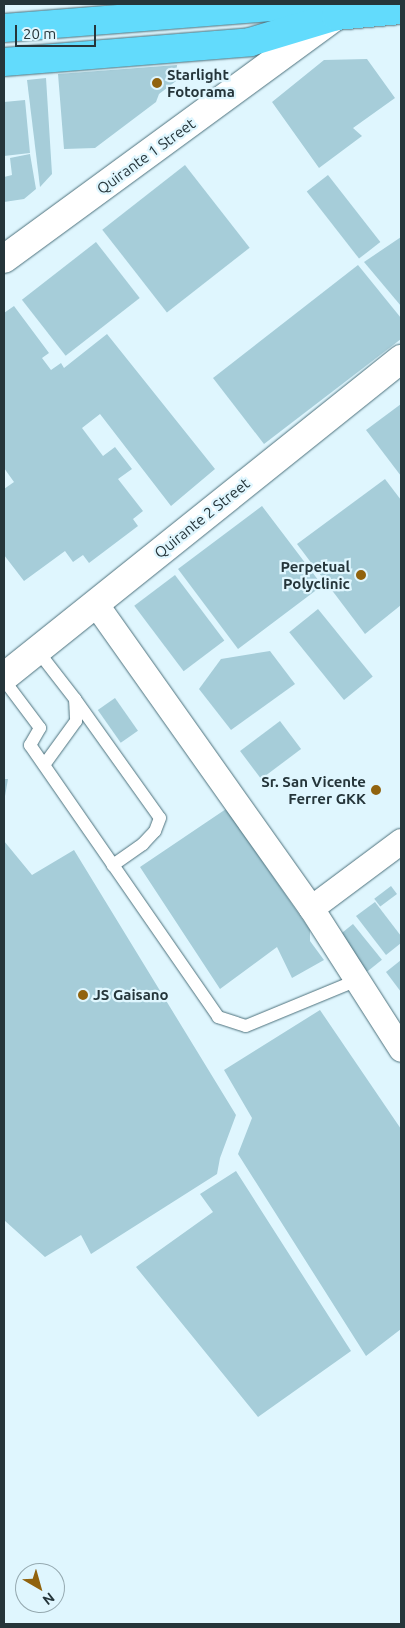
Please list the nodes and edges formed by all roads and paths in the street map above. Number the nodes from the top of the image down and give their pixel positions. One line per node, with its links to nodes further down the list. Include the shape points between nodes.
1 (344, 10): 2 (highway); 3 (highway, via 299,5); 4 (highway, via 250,42); 5 (street, Quirante 1 Street)
2 (401, 10)
3 (4, 28)
4 (4, 62)
5 (4, 259)
6 (401, 359): 7 (street, Quirante 2 Street)
7 (95, 603): 8 (street, Quirante 2 Street); 14 (street)
8 (37, 650): 9 (street, Quirante 2 Street); 10 (lane)
9 (4, 679): 11 (lane, via 40,728 30,744)
10 (76, 699): 11 (lane, via 76,721); 13 (lane, via 160,818 155,831 143,844)
11 (44, 765): 13 (lane)
12 (401, 841): 14 (street)
13 (113, 865): 15 (lane, via 218,1017 246,1026)
14 (311, 908): 15 (street)
15 (355, 980): 16 (street)
16 (400, 1046)

